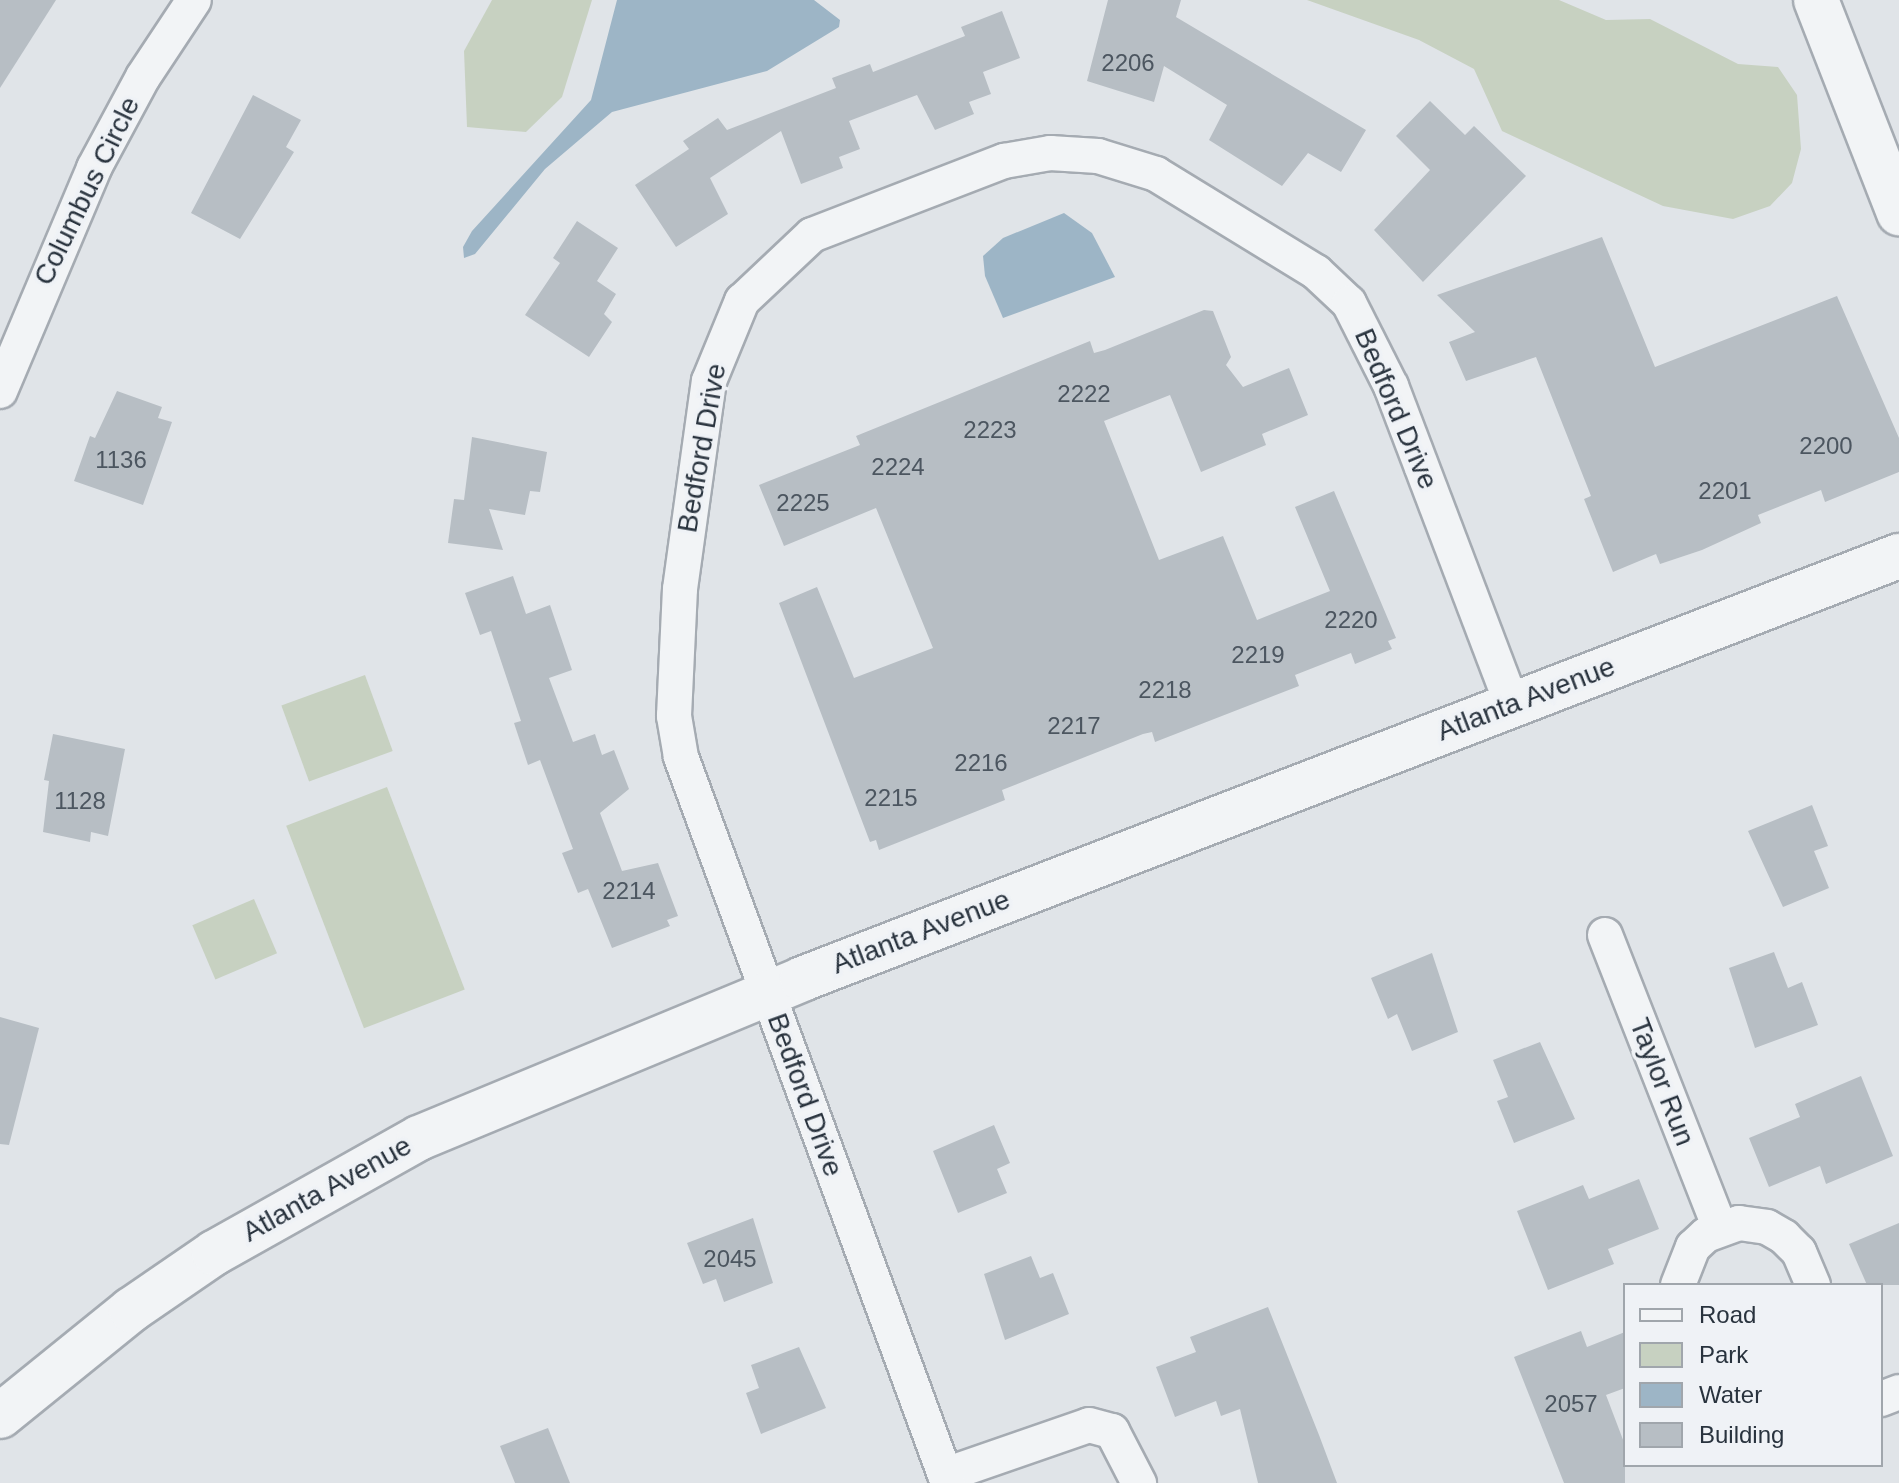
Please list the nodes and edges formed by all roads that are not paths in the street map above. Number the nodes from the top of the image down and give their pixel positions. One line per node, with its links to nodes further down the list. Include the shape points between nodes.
1 (194, 0): 4 (street, Columbus Circle, via 143,77 94,168)
2 (1816, 0): 3 (street)
3 (1899, 213)
4 (0, 391)
5 (1899, 556): 6 (street, Atlanta Avenue)
6 (1512, 704): 8 (street, Atlanta Avenue); 8 (street, Bedford Drive, via 1372,343 1349,303 1316,272 1156,174 1098,156 1050,153 1004,161 827,229 812,235 742,301 721,343 709,381 680,589 674,716 681,757)
7 (1605, 935): 9 (street, Taylor Run)
8 (767, 993): 12 (street, Atlanta Avenue, via 419,1138 326,1186 131,1310); 13 (street, Bedford Drive)
9 (1720, 1228): 10 (street, via 1693,1247); 11 (street, via 1739,1223 1767,1227 1784,1237 1799,1252)
10 (1679, 1283)
11 (1812, 1283)
12 (0, 1416)
13 (946, 1479): 14 (street, via 1089,1425 1112,1431)
14 (1139, 1483)

